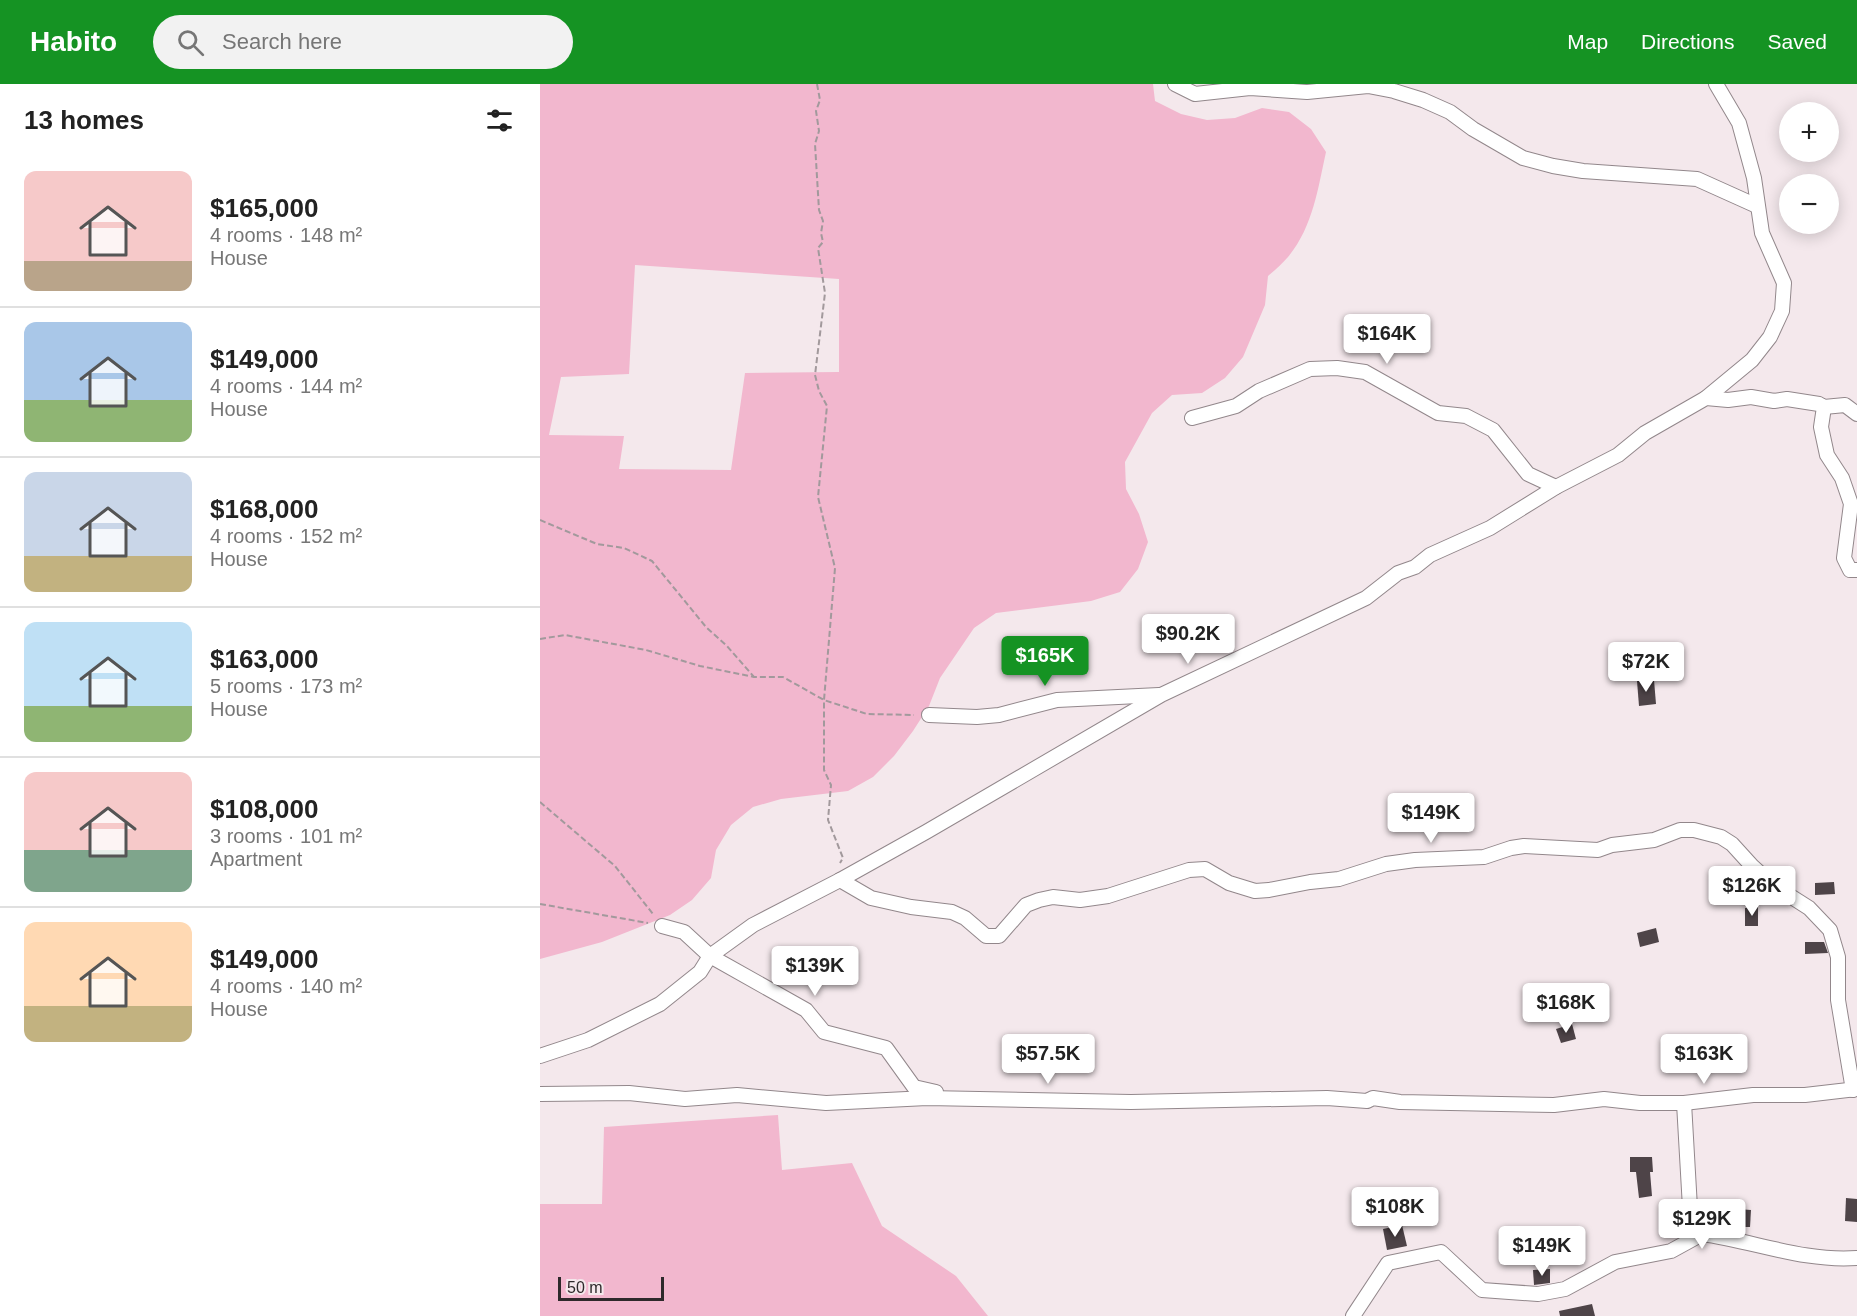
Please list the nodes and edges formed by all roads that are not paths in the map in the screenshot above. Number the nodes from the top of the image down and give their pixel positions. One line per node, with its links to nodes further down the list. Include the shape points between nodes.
1 (1175, 84): 3 (street, via 1195,93 1250,88 1307,92 1368,86 1394,91 1450,112 1523,158 1582,171 1697,179)
2 (1716, 84): 3 (street, via 1739,123 1754,178)
3 (1757, 206): 4 (street, via 1762,233 1784,284 1782,311 1770,337 1752,360)
4 (1706, 398): 5 (street, via 1787,399); 8 (street, via 1645,432 1618,455)
5 (1824, 408): 6 (street, via 1845,405); 9 (street, via 1821,426 1827,455 1842,478 1851,504 1844,558 1850,570)
6 (1857, 414)
7 (1192, 418): 8 (street, via 1236,406 1259,391 1310,369 1365,372 1438,413 1466,416 1493,430 1528,474)
8 (1556, 487): 10 (street, via 1490,528 1398,573 1366,598)
9 (1857, 570)
10 (1161, 695): 11 (street, via 1057,700 977,717); 12 (street)
11 (929, 715)
12 (840, 880): 14 (street, via 753,926); 16 (street, via 870,898 952,912 986,936 999,936 1026,905 1039,900 1108,896 1189,870 1205,869 1229,883 1255,891 1269,890 1339,879 1414,860 1484,857 1524,846 1598,850 1654,840 1680,830 1707,832 1732,844 1773,885 1809,908 1830,930 1839,957 1838,1000)
13 (662, 926): 14 (street, via 684,932)
14 (710, 956): 15 (street, via 700,972 660,1004 588,1040); 18 (street, via 806,1010 824,1032 886,1048 914,1087 937,1092)
15 (540, 1056)
16 (1855, 1090): 19 (street)
17 (540, 1094): 18 (street, via 629,1093 685,1099 737,1095 826,1102)
18 (942, 1098): 19 (street, via 1131,1102 1373,1098 1554,1106 1604,1099)
19 (1684, 1103): 20 (street, via 1690,1208 1695,1228)
20 (1702, 1234): 21 (street, via 1817,1257); 22 (street, via 1671,1251 1615,1262 1565,1289 1538,1294 1482,1290 1441,1252 1388,1263)
21 (1857, 1258)
22 (1353, 1316)

